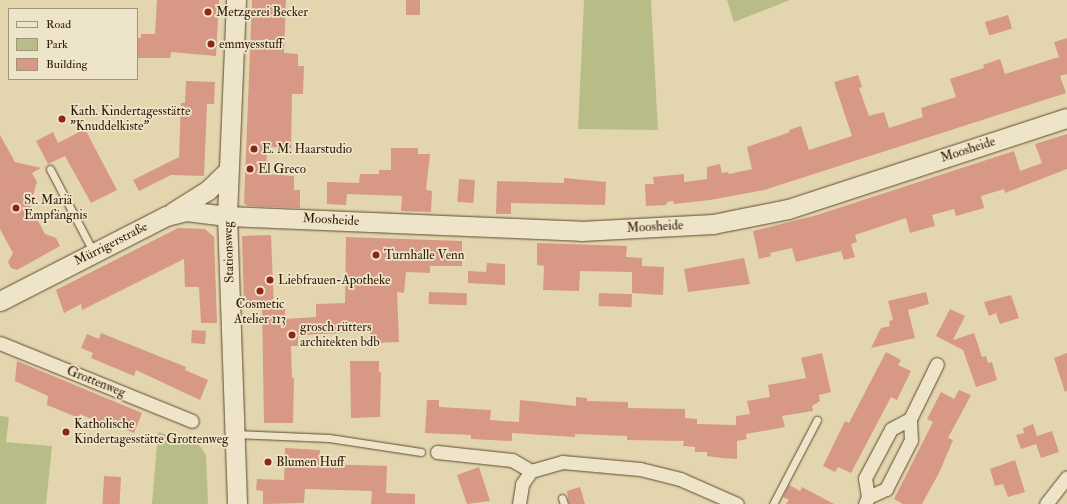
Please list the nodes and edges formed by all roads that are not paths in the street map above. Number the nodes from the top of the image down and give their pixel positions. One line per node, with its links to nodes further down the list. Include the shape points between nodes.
1 (236, 0): 4 (street, Stationsweg)
2 (1067, 118): 6 (street, Moosheide, via 788,209 713,224 581,231)
3 (50, 169): 7 (lane)
4 (229, 170): 5 (street, via 207,191); 6 (street, Stationsweg)
5 (166, 216): 6 (street, Mürrigerstraße, via 186,211); 7 (street, Mürrigerstraße)
6 (228, 216): 14 (street, Stationsweg)
7 (94, 253): 8 (street, Mürrigerstraße)
8 (0, 301)
9 (0, 343): 11 (street, Grottenweg)
10 (937, 364): 13 (street)
11 (192, 420)
12 (817, 420): 23 (lane)
13 (910, 420): 19 (street, via 911,440 886,489); 19 (street, via 891,429 865,478)
14 (236, 434): 15 (lane, via 329,438); 20 (street, Stationsweg)
15 (421, 452)
16 (437, 452): 17 (street, via 512,460)
17 (531, 471): 21 (street, via 522,484); 22 (street, via 562,462 640,469 680,479)
18 (1067, 477): 24 (street)
19 (866, 501)
20 (237, 504)
21 (519, 504)
22 (737, 504)
23 (773, 504)
24 (1046, 504)

